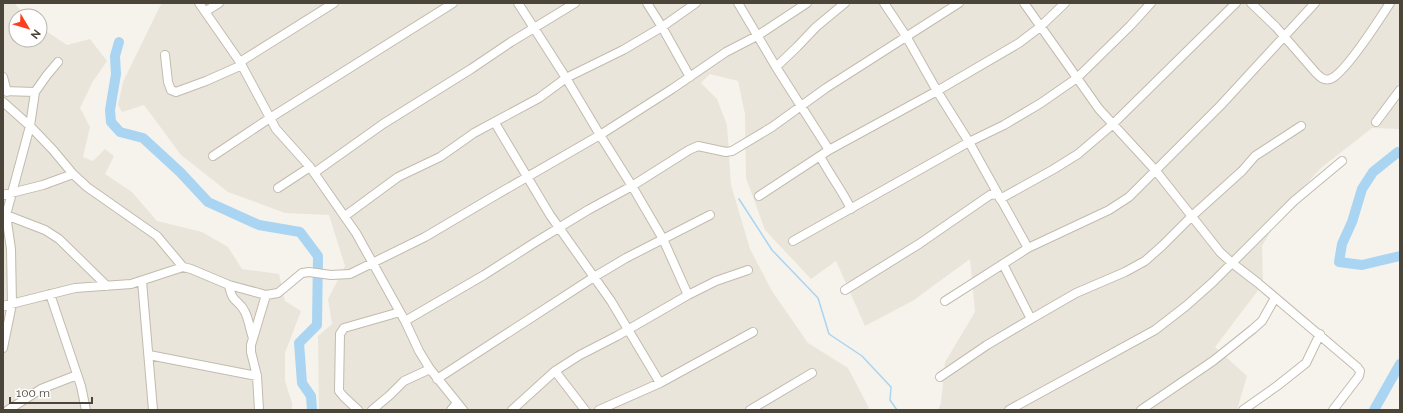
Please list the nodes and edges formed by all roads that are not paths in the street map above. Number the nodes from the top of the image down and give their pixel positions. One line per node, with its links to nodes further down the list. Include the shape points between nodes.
1 (199, 3): 21 (street)
2 (219, 3): 21 (street)
3 (334, 3): 30 (street)
4 (453, 3): 42 (street)
5 (518, 3): 24 (street)
6 (575, 3): 24 (street)
7 (647, 3): 23 (street)
8 (696, 3): 23 (street)
9 (738, 3): 25 (street)
10 (807, 3): 25 (street)
11 (845, 3): 31 (street, via 816,27)
12 (884, 3): 26 (street)
13 (959, 3): 26 (street)
14 (1024, 3): 22 (street)
15 (1065, 3): 22 (street)
16 (1151, 3): 35 (street)
17 (1236, 3): 45 (street)
18 (1251, 3): 27 (street)
19 (1315, 3): 27 (street)
20 (1390, 3): 27 (street, via 1357,51 1330,79 1321,78)
21 (206, 11): 30 (street)
22 (1040, 26): 35 (street); 37 (street, via 1019,43)
23 (662, 27): 33 (street); 34 (street, via 623,50)
24 (533, 28): 34 (street); 54 (street)
25 (757, 36): 31 (street); 33 (street, via 726,52)
26 (906, 36): 37 (street); 41 (street)
27 (1283, 36): 55 (street, via 1221,105)
28 (165, 54): 30 (street, via 168,82 171,90 176,92 206,82)
29 (58, 62): 39 (street)
30 (241, 63): 42 (street)
31 (776, 68): 41 (street)
32 (3, 77): 38 (street)
33 (690, 77): 48 (street)
34 (566, 78): 44 (street, via 539,98); 48 (street)
35 (1077, 78): 45 (street); 49 (street, via 1004,125)
36 (1400, 90): 43 (street)
37 (937, 91): 49 (street); 50 (street)
38 (5, 92): 39 (street)
39 (35, 92): 46 (street)
40 (3, 102): 46 (street)
41 (801, 107): 50 (street); 58 (street, via 732,151 698,146)
42 (270, 118): 51 (street); 54 (street, via 276,129)
43 (1376, 122)
44 (495, 123): 57 (street); 67 (street, via 474,133 440,157 398,177)
45 (1112, 125): 55 (street); 63 (street, via 1078,154 1054,169)
46 (30, 126): 56 (street); 60 (street)
47 (1301, 126): 68 (street, via 1255,156)
48 (600, 135): 57 (street); 58 (street)
49 (969, 142): 63 (street); 64 (street)
50 (829, 150): 52 (street)
51 (213, 156)
52 (820, 156): 62 (street); 64 (street)
53 (1342, 161): 74 (street, via 1294,201)
54 (312, 170): 59 (street); 67 (street)
55 (1156, 171): 68 (street); 72 (street, via 1122,202)
56 (73, 174): 60 (street); 76 (street, via 87,187 157,236)
57 (527, 176): 69 (street); 73 (street, via 425,237)
58 (632, 186): 69 (street); 70 (street)
59 (278, 188)
60 (12, 193): 61 (street); 65 (street)
61 (3, 195)
62 (759, 196)
63 (996, 196): 72 (street); 82 (street)
64 (851, 209): 71 (street)
65 (6, 215): 81 (street, via 45,230 59,239); 88 (street, via 11,249)
66 (710, 215): 70 (street)
67 (345, 216): 73 (street)
68 (1192, 216): 74 (street); 91 (street, via 1145,261 1076,293)
69 (559, 228): 78 (street); 92 (street)
70 (663, 240): 78 (street); 85 (street)
71 (793, 241)
72 (1028, 248): 75 (street)
73 (373, 262): 84 (street, via 350,274 302,273 278,293); 90 (street)
74 (1232, 263): 86 (street); 119 (street, via 1186,306 1154,330)
75 (1003, 264): 87 (street); 91 (street)
76 (183, 267): 79 (street); 80 (street)
77 (748, 270): 85 (street, via 716,281)
78 (594, 277): 93 (street); 105 (street)
79 (142, 281): 81 (street); 98 (street)
80 (229, 285): 84 (street); 96 (street, via 232,297 244,310)
81 (107, 286): 83 (street, via 75,288)
82 (845, 290)
83 (50, 294): 88 (street); 102 (street)
84 (266, 295): 96 (street)
85 (688, 295): 93 (street)
86 (1274, 298): 95 (street); 120 (street, via 1262,321 1213,361)
87 (945, 301)
88 (12, 304): 89 (street); 97 (street)
89 (3, 306)
90 (400, 312): 92 (street); 112 (street, via 344,328 340,334 339,391)
91 (1031, 319): 104 (street)
92 (405, 321): 99 (street)
93 (628, 328): 100 (street); 106 (street)
94 (753, 332): 106 (street)
95 (1320, 334): 121 (street, via 1306,363); 122 (street, via 1360,371 1359,376)
96 (253, 338): 103 (street, via 251,352)
97 (3, 348)
98 (149, 355): 103 (street); 110 (street)
99 (430, 369): 105 (street); 113 (street, via 404,381)
100 (555, 371): 115 (street); 116 (street)
101 (812, 373): 118 (street)
102 (77, 375): 108 (street, via 41,389); 109 (street)
103 (256, 376): 111 (street)
104 (940, 377)
105 (437, 379): 107 (street)
106 (660, 383): 117 (street)
107 (460, 407): 114 (street)
108 (8, 410)
109 (86, 410)
110 (153, 410)
111 (259, 410)
112 (358, 410)
113 (372, 410)
114 (451, 410)
115 (512, 410)
116 (585, 410)
117 (599, 410)
118 (750, 410)
119 (1009, 410)
120 (1141, 410)
121 (1243, 410)
122 (1333, 410)

